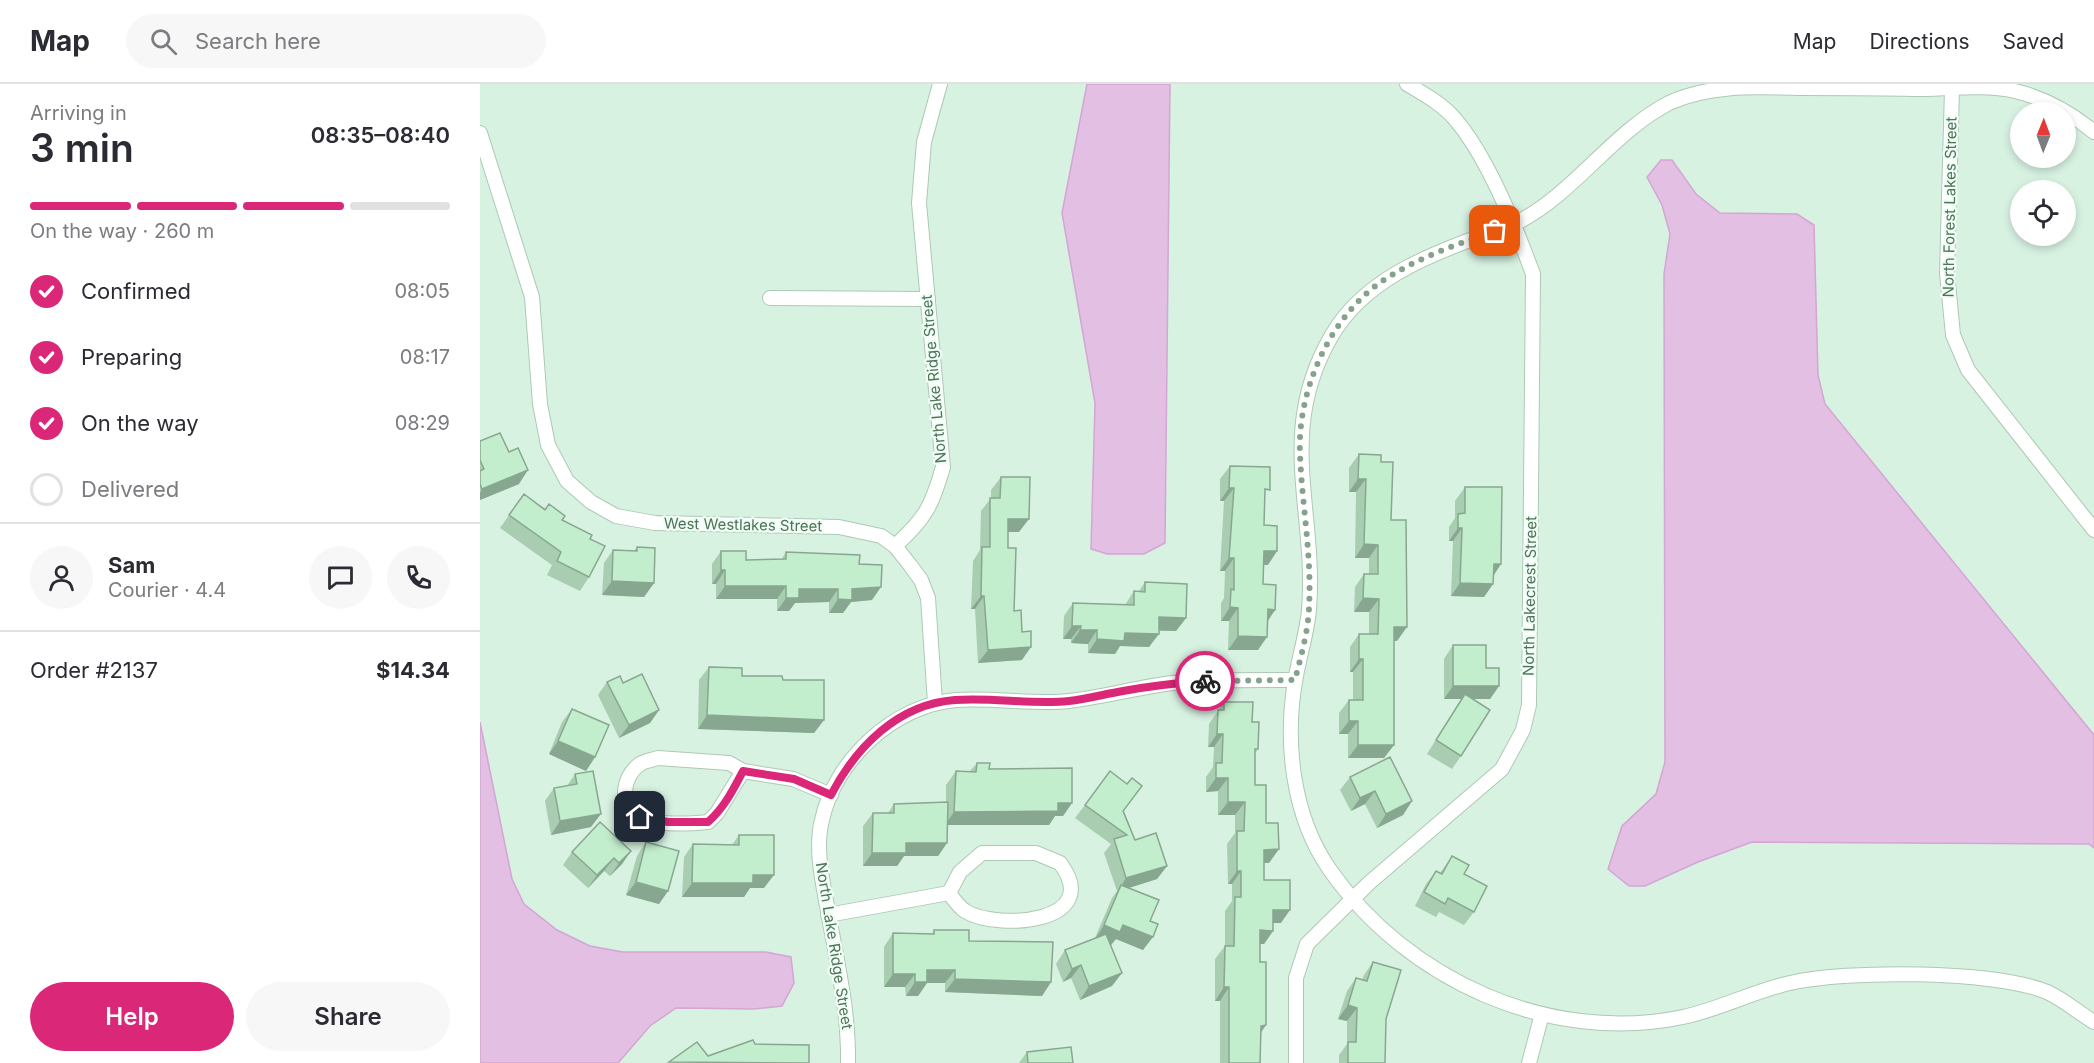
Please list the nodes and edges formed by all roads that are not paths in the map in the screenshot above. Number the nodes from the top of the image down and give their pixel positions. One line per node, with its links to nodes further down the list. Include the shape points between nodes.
1 (940, 84): 9 (street, North Lake Ridge Street, via 924,142 919,203)
2 (1407, 84): 7 (street, North Lakecrest Street, via 1454,118 1470,140)
3 (1734, 86): 4 (street); 7 (street, via 1673,101 1646,117 1551,200)
4 (1952, 89): 5 (street, via 2012,90 2051,103); 10 (street, North Forest Lakes Street, via 1947,273 1953,335 1968,370)
5 (2094, 132)
6 (480, 133): 11 (street, West Westlakes Street, via 532,297 540,404 548,445 567,481 591,502 616,516 655,523 839,527 881,536)
7 (1514, 224): 12 (street, via 1426,258 1385,279 1351,310 1332,335 1303,410 1299,452 1309,610); 17 (street, North Lakecrest Street, via 1533,274 1534,302 1529,705 1523,730 1502,769)
8 (770, 298): 9 (street)
9 (928, 298): 11 (street, North Lake Ridge Street, via 943,467 934,499 919,524)
10 (2094, 530)
11 (895, 546): 13 (street, via 921,580 928,598)
12 (1295, 680): 13 (street, via 1173,683 1070,701); 17 (street, via 1292,753 1304,814 1320,854)
13 (935, 703): 15 (street, North Lake Ridge Street, via 897,719 866,744 844,768)
14 (743, 771): 14 (street, via 729,763 658,758 640,764 627,778 627,807 640,817 656,821 708,822 724,804); 15 (street, via 794,779)
15 (831, 795): 18 (street, North Lake Ridge Street, via 822,820 820,849)
16 (949, 893): 16 (street, via 967,912 982,917 1038,920 1063,908 1070,882 1060,863 1047,856 991,852 970,862); 18 (street)
17 (1354, 900): 19 (street, via 1380,928 1449,978 1504,1003); 22 (street, North Lakecrest Street, via 1307,944 1296,978)
18 (828, 915): 21 (street, North Lake Ridge Street, via 849,1035)
19 (1542, 1014): 20 (street, via 1576,1021 1642,1023 1687,1016 1792,982 1845,976 1908,976 1985,978 2047,992); 23 (street)
20 (2094, 1022)
21 (848, 1063)
22 (1296, 1063)
23 (1529, 1063)

